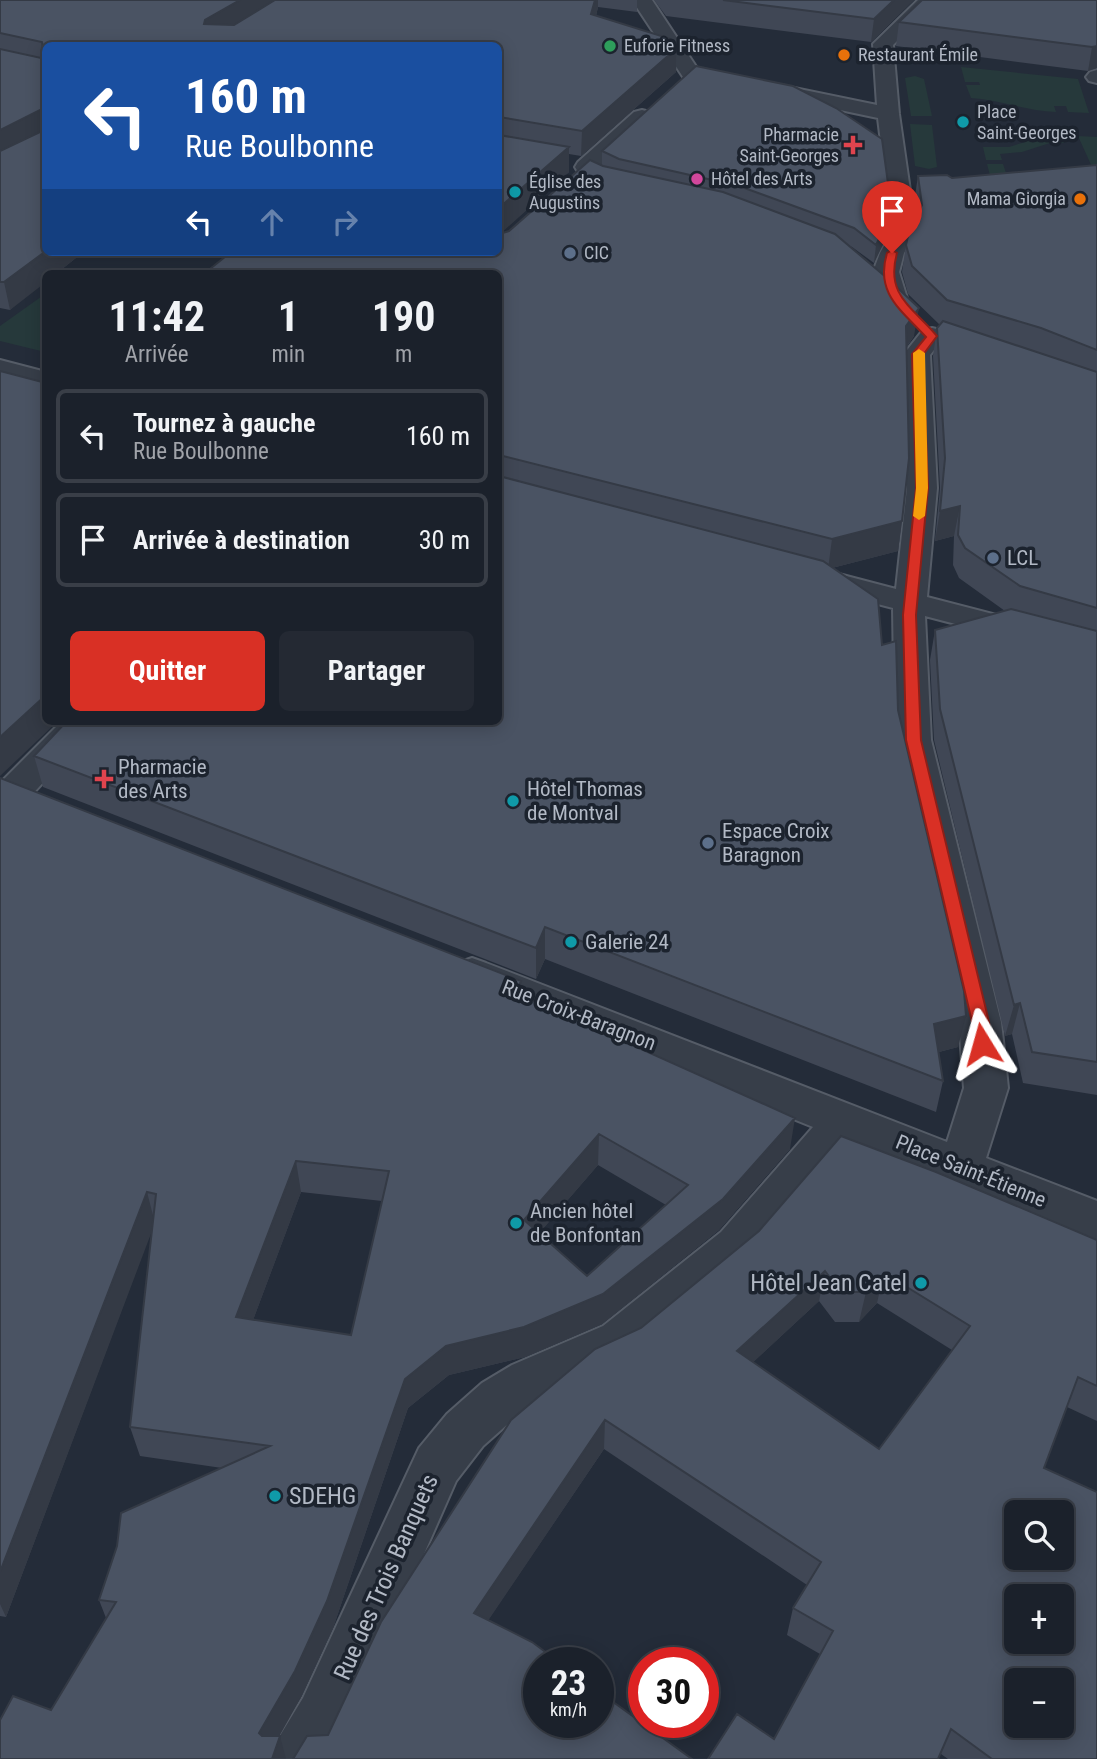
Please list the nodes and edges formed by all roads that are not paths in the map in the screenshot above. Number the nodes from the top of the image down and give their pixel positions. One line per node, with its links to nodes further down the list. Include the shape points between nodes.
1 (642, 0): 3 (street)
2 (929, 0): 4 (street, via 883,44)
3 (690, 73): 4 (street); 5 (street, via 586,176)
4 (888, 114): 9 (street, via 907,198 904,232 874,260 887,272 894,298 945,341 918,354 922,488)
5 (561, 160)
6 (0, 368): 7 (street)
7 (42, 379)
8 (783, 569): 9 (street)
9 (912, 603): 10 (street); 16 (street, via 914,740 980,1022 986,1088)
10 (1097, 651)
11 (78, 725): 12 (street)
12 (6, 792): 13 (street)
13 (51, 807)
14 (433, 958): 15 (street, Rue Croix-Baragnon)
15 (845, 1120): 16 (street, Place Saint-Étienne); 18 (street, Rue des Trois Banquets, via 737,1246 620,1341 530,1381 500,1399 465,1430 431,1476 323,1718)
16 (970, 1171): 17 (street, Place Saint-Étienne)
17 (1097, 1221)
18 (298, 1759)

